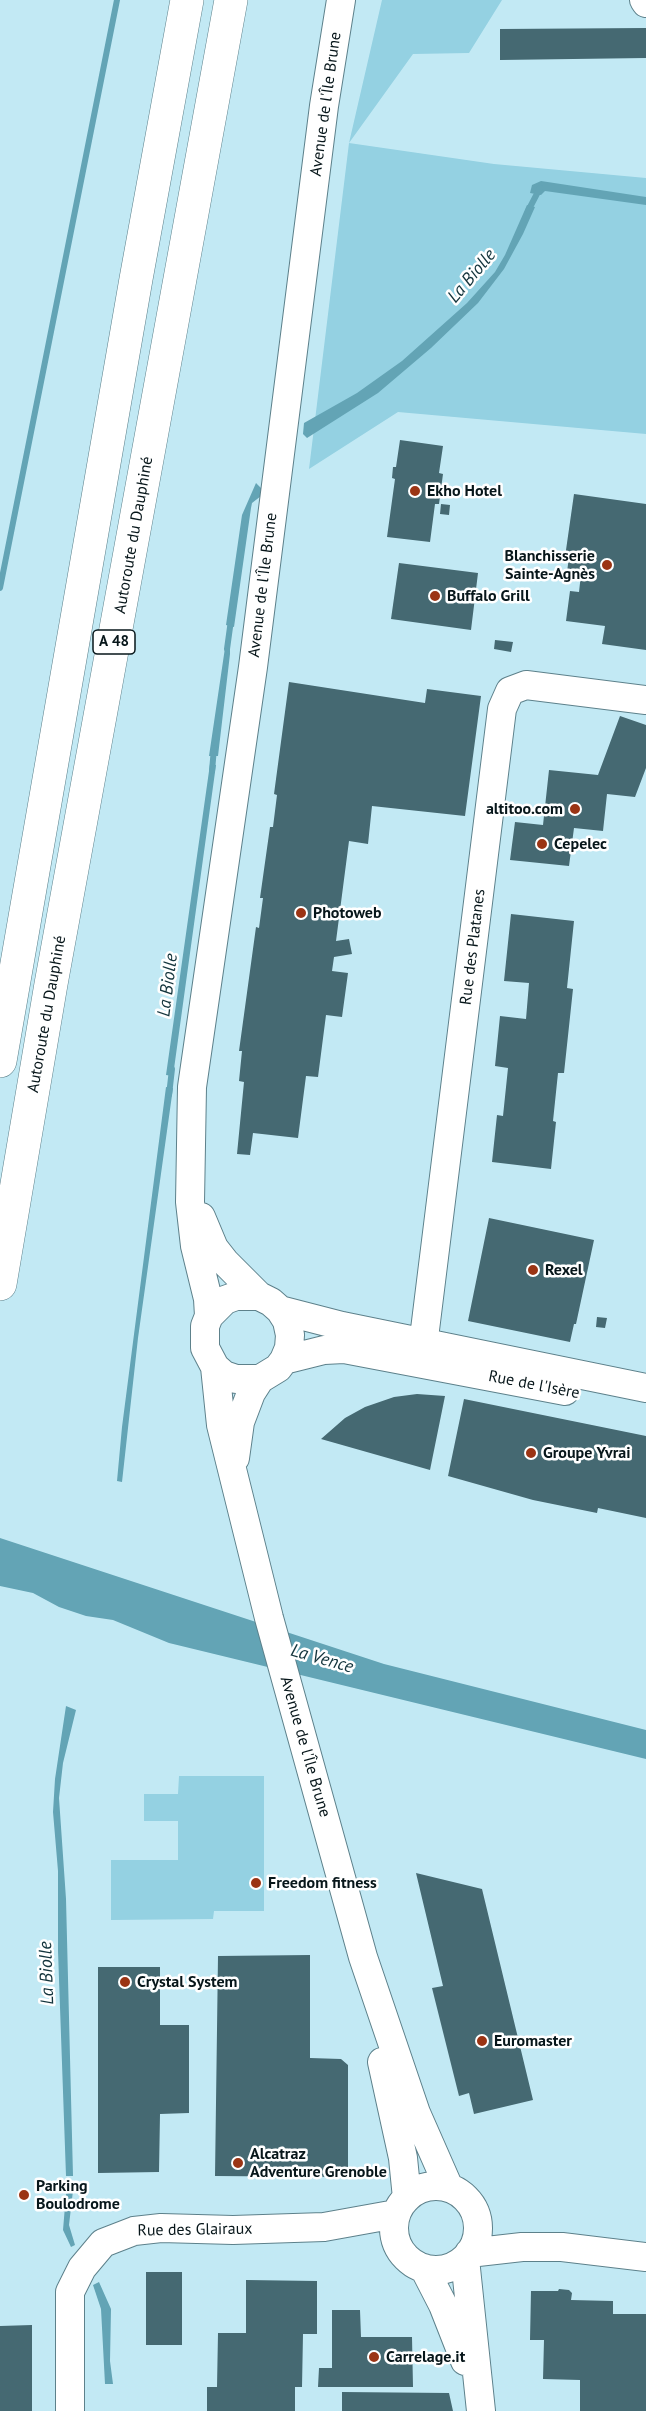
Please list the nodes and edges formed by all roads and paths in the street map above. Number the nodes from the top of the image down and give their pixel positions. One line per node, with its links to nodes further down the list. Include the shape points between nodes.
1 (187, 0): 5 (highway, A 48)
2 (231, 0): 7 (highway, Autoroute du Dauphiné / A 48)
3 (341, 0): 6 (street, Avenue de l'Île Brune, via 253,667 192,1087)
4 (646, 700): 10 (street, Rue des Platanes, via 526,685 510,691 502,709)
5 (0, 1061)
6 (190, 1171): 8 (street, Avenue de l'Île Brune, via 213,1248); 9 (street, Avenue de l'Île Brune, via 195,1246)
7 (0, 1284)
8 (270, 1303): 9 (street, via 248,1294 225,1300); 10 (street, Rue de l'Isère, via 296,1316); 11 (street, via 287,1321 289,1348)
9 (209, 1316): 12 (street, via 205,1348)
10 (423, 1352): 11 (street, Rue de l'Isère, via 324,1350); 14 (street, Rue de l'Isère); 15 (street, Rue de l'Isère)
11 (284, 1360): 13 (street)
12 (215, 1367): 13 (street, via 236,1379); 16 (street, Avenue de l'Île Brune, via 221,1425)
13 (260, 1379): 16 (street, Avenue de l'Île Brune, via 240,1422)
14 (646, 1388)
15 (646, 1407)
16 (233, 1469): 17 (street, Avenue de l'Île Brune, via 286,1682)
17 (373, 1988): 18 (street, Avenue de l'Île Brune, via 416,2113); 19 (street, Avenue de l'Île Brune, via 377,2041 404,2158)
18 (449, 2188): 19 (street, via 416,2190); 20 (street, via 466,2199)
19 (402, 2206): 21 (street, Rue des Glairaux); 23 (street, via 394,2227)
20 (477, 2219): 22 (street); 24 (street, via 477,2236)
21 (324, 2227): 23 (street, Rue des Glairaux, via 367,2237); 28 (street, Rue des Glairaux, via 161,2228 134,2230 103,2243 82,2268 70,2292)
22 (562, 2247): 24 (street, via 522,2247); 25 (street)
23 (401, 2251): 26 (street)
24 (467, 2256): 26 (street, via 448,2268); 27 (street)
25 (646, 2257)
26 (424, 2268): 27 (street, via 456,2334)
27 (480, 2405)
28 (70, 2411)

